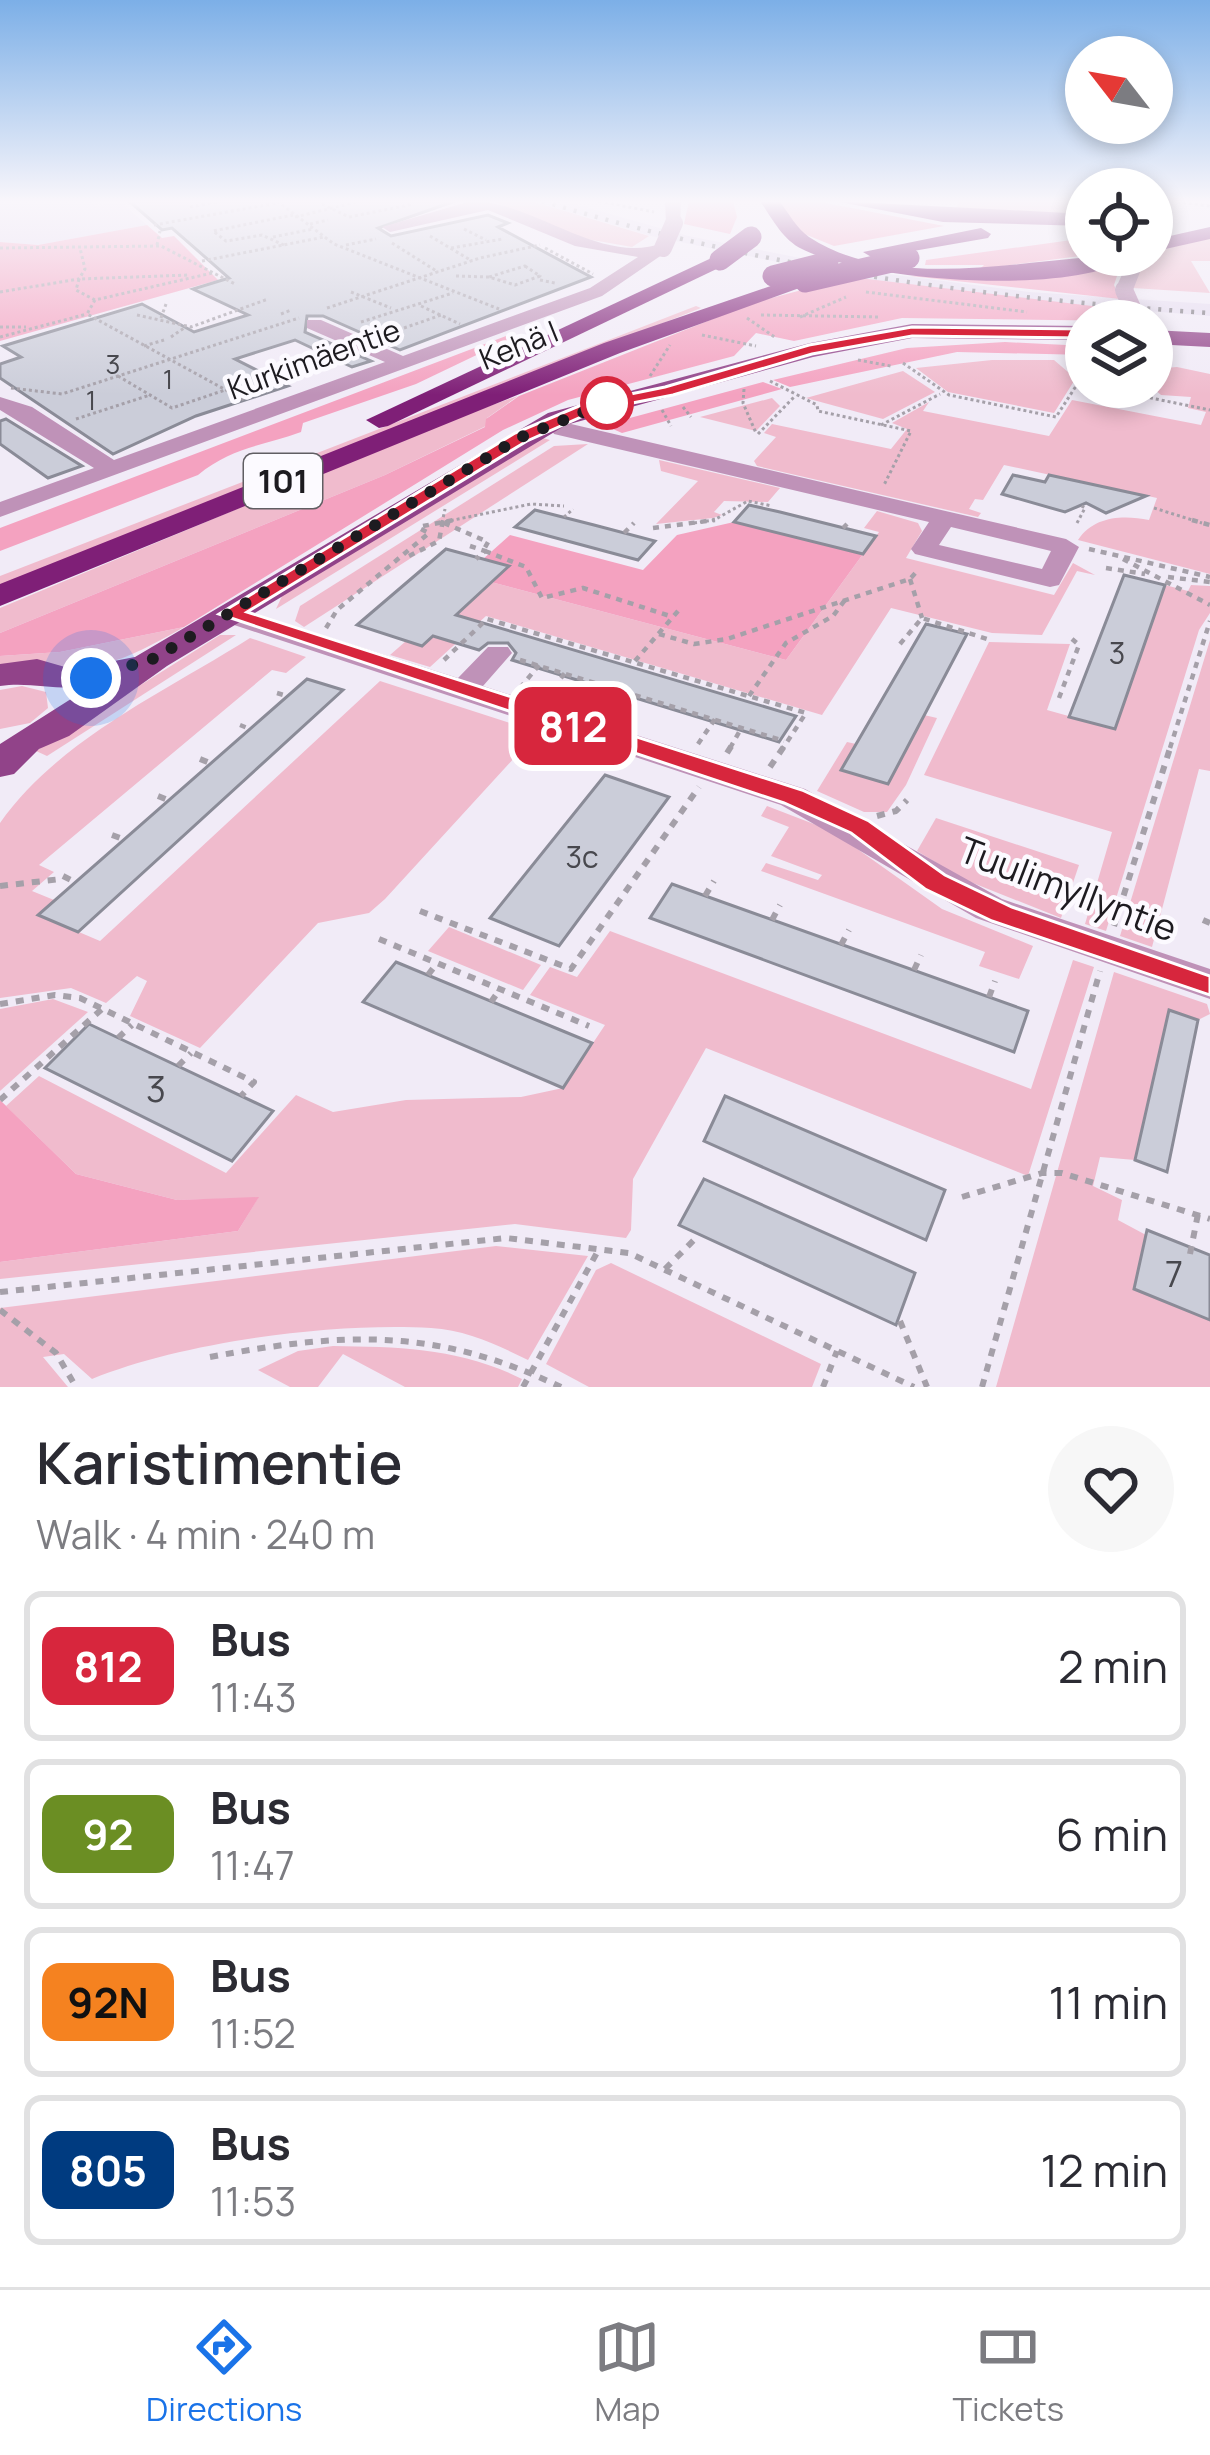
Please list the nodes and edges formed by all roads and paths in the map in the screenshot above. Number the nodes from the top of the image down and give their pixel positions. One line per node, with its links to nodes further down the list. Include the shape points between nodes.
1 (84, 266): 21 (path)
2 (206, 266): 17 (path)
3 (390, 266): 14 (path)
4 (430, 266): 15 (path)
5 (456, 266): 15 (path)
6 (460, 266): 13 (path)
7 (577, 266): 24 (path)
8 (637, 266): 70 (street, Kurkimäentie, via 596,292)
9 (708, 266): 89 (highway, bridge)
10 (816, 266): 89 (highway, Kehä I / 101, bridge, via 630,323)
11 (876, 266): 121 (highway, Kehä I / 101, bridge, via 633,340)
12 (913, 266): 16 (highway)
13 (465, 268)
14 (401, 270): 18 (path); 22 (path)
15 (439, 271): 20 (path); 22 (path)
16 (1065, 272)
17 (212, 273): 19 (path); 26 (path)
18 (388, 274)
19 (201, 275): 21 (path); 33 (path)
20 (489, 277): 23 (path, via 515,285); 23 (path, via 525,266 540,276)
21 (79, 278): 27 (path); 33 (path, via 76,290)
22 (420, 278): 29 (path); 32 (path)
23 (534, 280): 25 (path)
24 (603, 280)
25 (555, 283)
26 (235, 284)
27 (0, 292)
28 (351, 292): 32 (path)
29 (457, 292): 36 (path); 42 (path)
30 (850, 292): 46 (path)
31 (862, 292): 43 (path)
32 (362, 296): 38 (path); 61 (path)
33 (95, 299): 40 (path)
34 (268, 299): 53 (path)
35 (166, 304): 48 (path)
36 (418, 305): 38 (path); 45 (path)
37 (291, 310): 41 (path)
38 (394, 310): 49 (path)
39 (737, 312): 46 (path)
40 (87, 314): 52 (path); 66 (path)
41 (281, 314)
42 (510, 314)
43 (1037, 314)
44 (137, 315): 48 (path)
45 (441, 315): 54 (path); 59 (path)
46 (800, 317): 47 (path)
47 (898, 318)
48 (160, 321): 53 (path)
49 (361, 322)
50 (314, 324): 70 (street)
51 (0, 327): 52 (path)
52 (38, 327): 62 (path)
53 (184, 328): 66 (path)
54 (470, 328)
55 (232, 331): 61 (path)
56 (1065, 332): 68 (main road, via 942,329)
57 (1173, 332): 64 (main road)
58 (761, 333): 60 (path, via 757,346)
59 (387, 334)
60 (693, 334)
61 (242, 336): 67 (path)
62 (0, 337)
63 (663, 338): 76 (path, via 670,347)
64 (1210, 340)
65 (188, 345): 67 (path)
66 (144, 346): 69 (path)
67 (197, 350): 69 (path)
68 (842, 353): 72 (path); 82 (main road, via 793,357)
69 (169, 359): 73 (path); 77 (path)
70 (403, 363): 93 (street, Kurkimäentie)
71 (903, 363): 78 (path)
72 (891, 366)
73 (118, 376): 79 (path); 81 (path, via 62,394 20,385)
74 (765, 379): 80 (path)
75 (746, 384): 80 (path, via 743,403 757,433)
76 (641, 388): 82 (main road); 88 (main road)
77 (225, 390): 79 (path, via 172,408); 85 (path)
78 (943, 393): 84 (path, via 1056,417); 91 (path)
79 (150, 395): 90 (path)
80 (795, 396): 91 (path, via 818,411)
81 (1, 397): 93 (street)
82 (670, 398): 87 (path); 92 (path, via 662,416)
83 (1173, 402): 86 (path)
84 (1065, 403)
85 (256, 407)
86 (1210, 410)
87 (692, 417)
88 (557, 419): 103 (street, via 562,429); 124 (main road)
89 (380, 420): 117 (highway, Kehä I / 101)
90 (58, 425)
91 (881, 425): 94 (path, via 911,431)
92 (671, 426)
93 (113, 470): 101 (street, Kurkimäentie)
94 (879, 496)
95 (1080, 505): 109 (path)
96 (564, 506): 104 (path, via 532,504)
97 (772, 506): 107 (path, via 748,501 714,520)
98 (1154, 508): 106 (path)
99 (445, 509): 104 (path)
100 (573, 509): 102 (path)
101 (0, 510)
102 (564, 517)
103 (944, 518): 109 (street); 112 (street, via 925,549)
104 (443, 523): 111 (path, via 488,542); 115 (path, via 439,541); 115 (path, via 417,527 430,533)
105 (634, 524): 108 (path)
106 (1210, 525)
107 (653, 528)
108 (624, 533)
109 (1071, 535): 112 (street, via 1050,579); 113 (path)
110 (470, 546): 111 (path)
111 (484, 551): 114 (path); 127 (path, via 526,567 542,598 584,588 675,614)
112 (934, 551): 119 (path)
113 (1118, 556): 118 (path); 120 (path)
114 (476, 559)
115 (399, 561): 132 (path, via 329,619)
116 (1106, 568): 118 (path)
117 (0, 569)
118 (1152, 575): 120 (path); 123 (path)
119 (910, 579): 122 (path); 125 (path)
120 (1210, 580)
121 (0, 596)
122 (845, 600): 127 (path, via 710,642); 143 (path, via 786,644)
123 (1210, 605)
124 (230, 614): 132 (street, Tuulimyllyntie); 144 (main road)
125 (922, 618): 128 (path); 131 (path)
126 (1210, 621): 171 (path)
127 (658, 634): 134 (path)
128 (987, 639)
129 (1072, 639): 145 (path, via 1079,645)
130 (462, 643): 133 (path); 134 (path, via 487,619); 136 (path)
131 (900, 644)
132 (324, 646): 180 (street, Tuulimyllyntie, via 804,801 983,905)
133 (498, 653): 135 (path); 139 (street)
134 (634, 662): 143 (path)
135 (539, 666): 137 (path); 142 (path)
136 (433, 671)
137 (565, 673): 146 (path); 147 (path)
138 (0, 675): 144 (main road, via 38,670)
139 (470, 682)
140 (277, 693): 141 (path)
141 (287, 696)
142 (513, 696)
143 (749, 696): 151 (path, via 806,713)
144 (71, 698): 152 (main road)
145 (1059, 698)
146 (539, 705)
147 (715, 719): 149 (path); 153 (path)
148 (240, 725): 150 (path)
149 (742, 727): 151 (path); 156 (path)
150 (250, 729)
151 (787, 741): 157 (path)
152 (9, 751)
153 (692, 754)
154 (200, 759): 155 (path)
155 (210, 763)
156 (722, 763)
157 (764, 776)
158 (703, 781): 168 (path, via 572,970)
159 (158, 796): 160 (path)
160 (168, 800)
161 (112, 835): 162 (path)
162 (124, 839)
163 (714, 881): 166 (path)
164 (75, 882): 165 (path)
165 (0, 886)
166 (705, 896)
167 (780, 905): 169 (path)
168 (420, 911)
169 (772, 920)
170 (849, 929): 173 (path)
171 (1111, 936)
172 (380, 939): 175 (path)
173 (842, 944)
174 (921, 955): 177 (path)
175 (437, 963): 178 (path); 181 (path)
176 (1102, 964): 195 (path)
177 (914, 970)
178 (428, 975)
179 (994, 981): 182 (path)
180 (1210, 984)
181 (500, 989): 183 (path); 186 (path)
182 (989, 997)
183 (491, 1002)
184 (0, 1004): 185 (path, via 70,995)
185 (102, 1010): 187 (path); 194 (path)
186 (566, 1017): 188 (path); 189 (path)
187 (133, 1024): 190 (path); 191 (path)
188 (589, 1026)
189 (558, 1029)
190 (118, 1038)
191 (191, 1052): 192 (path); 193 (path, via 254,1082)
192 (178, 1066)
193 (241, 1096)
194 (0, 1100)
195 (1042, 1173): 196 (path); 197 (path); 215 (path)
196 (962, 1197)
197 (1198, 1214): 198 (path); 201 (path)
198 (1210, 1219)
199 (695, 1238): 202 (path)
200 (599, 1249): 202 (path); 203 (path, via 506,1238 417,1243); 208 (path)
201 (1190, 1254)
202 (664, 1270): 206 (path)
203 (0, 1292)
204 (0, 1310): 209 (path, via 73,1373)
205 (900, 1321): 214 (path)
206 (837, 1351): 212 (path); 213 (path)
207 (210, 1357): 208 (path, via 330,1337 444,1339)
208 (532, 1372): 210 (path); 211 (path)
209 (76, 1387)
210 (524, 1387)
211 (561, 1387)
212 (823, 1387)
213 (914, 1387)
214 (926, 1387)
215 (982, 1387)

